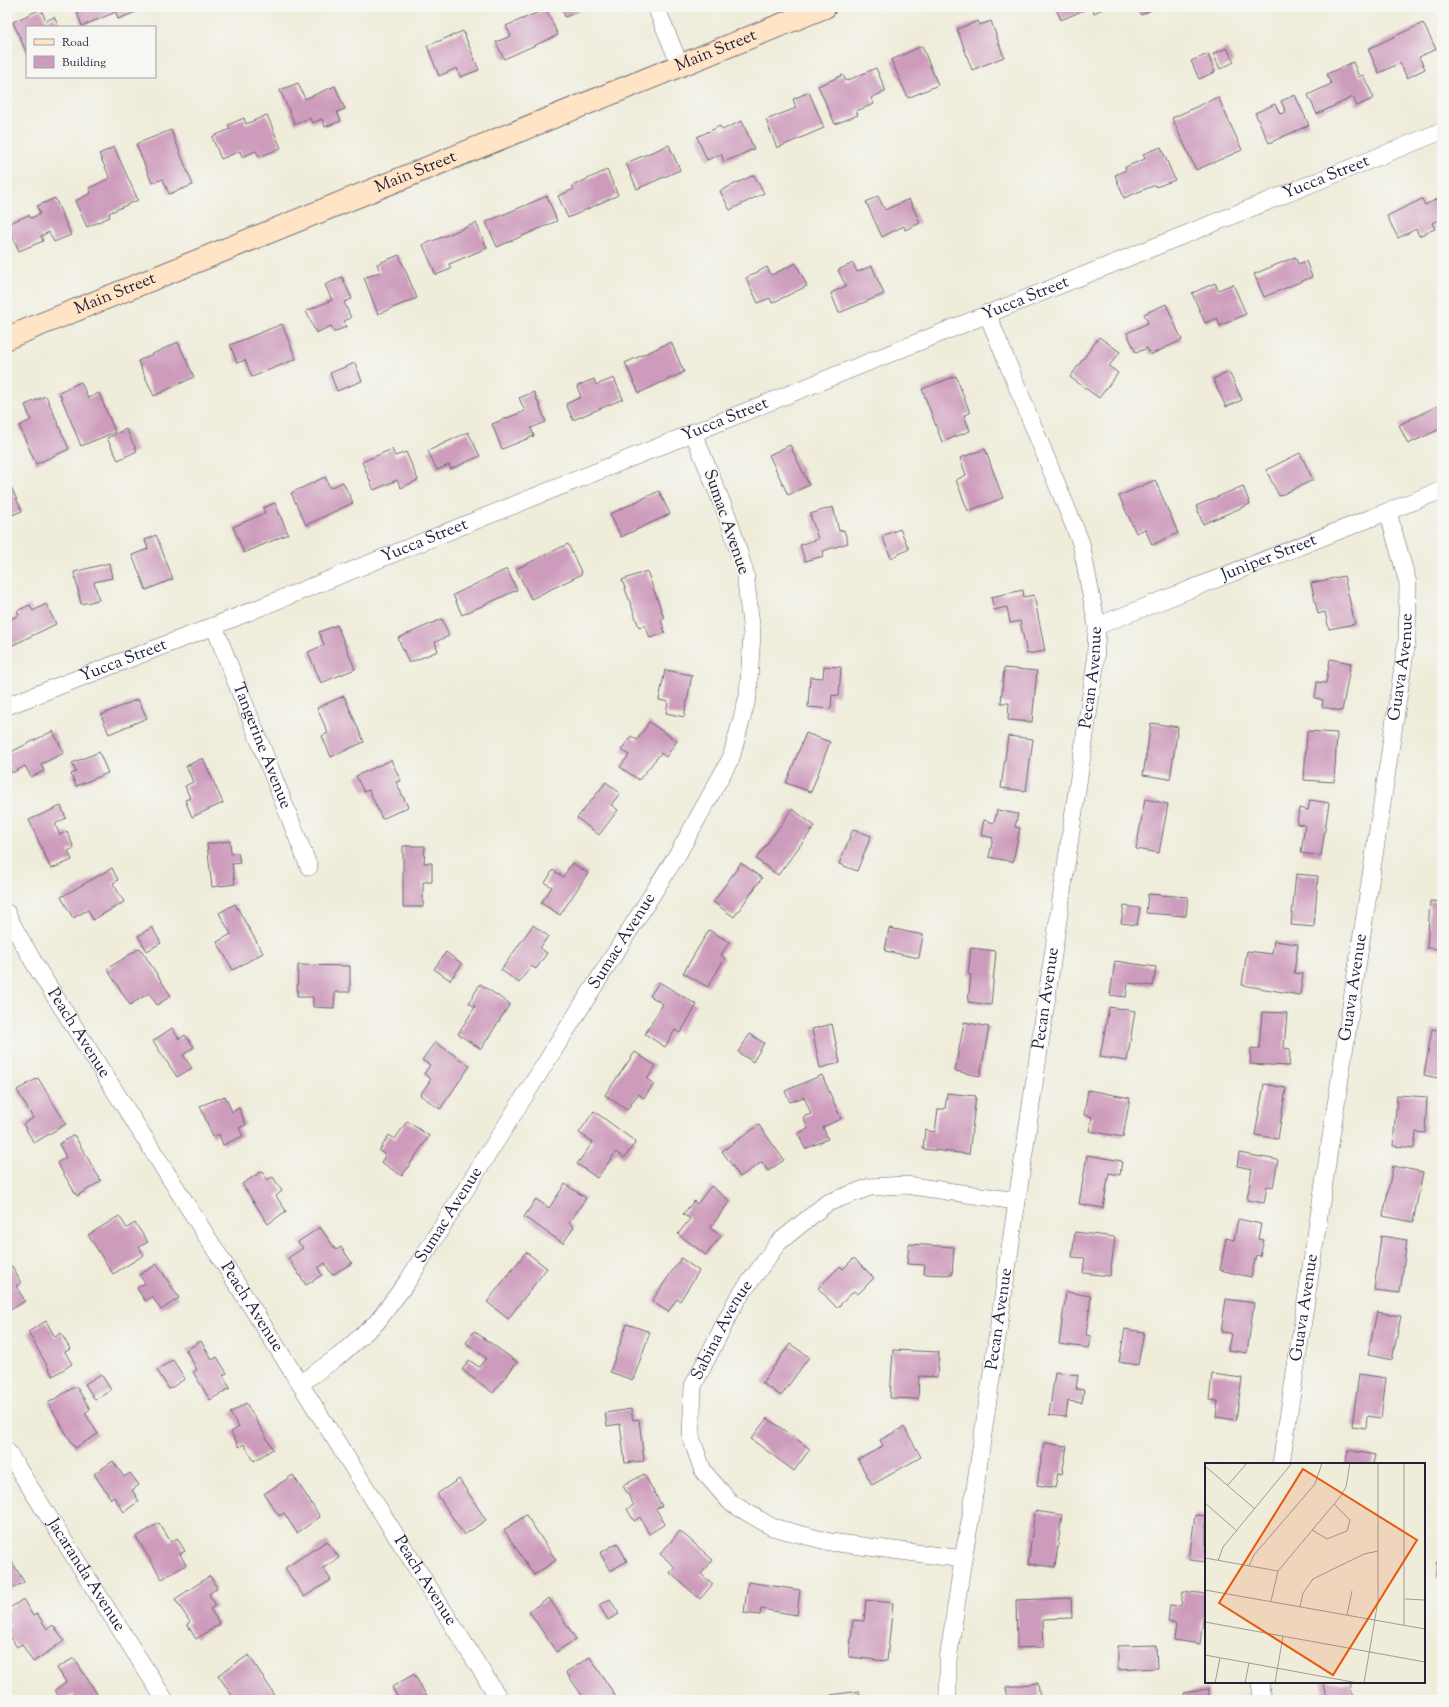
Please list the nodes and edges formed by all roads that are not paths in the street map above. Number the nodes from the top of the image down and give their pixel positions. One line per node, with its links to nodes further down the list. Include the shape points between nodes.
1 (656, 7): 3 (street)
2 (825, 7): 3 (main road, Main Street)
3 (680, 65): 6 (main road, Main Street)
4 (1442, 130): 5 (street, Yucca Street)
5 (988, 313): 7 (street, Yucca Street); 11 (street, Pecan Avenue, via 1081,543)
6 (7, 338)
7 (693, 432): 10 (street, Yucca Street); 16 (street, Sumac Avenue, via 730,523 746,581 752,634 748,696 731,758 679,852 407,1282 377,1322 339,1356)
8 (1442, 490): 9 (street, Juniper Street)
9 (1388, 512): 11 (street, Juniper Street); 18 (street, Guava Avenue, via 1408,583 1407,640)
10 (214, 626): 12 (street, Yucca Street); 13 (street, Tangerine Avenue)
11 (1097, 626): 15 (street, Pecan Avenue, via 1095,667)
12 (7, 706)
13 (309, 867)
14 (7, 913): 16 (street, Peach Avenue, via 37,968)
15 (1016, 1201): 19 (street, Pecan Avenue); 19 (street, Sabina Avenue, via 905,1185 870,1186 827,1203 778,1243 736,1301 693,1386 691,1437 704,1471 731,1503 772,1527 830,1542)
16 (300, 1384): 22 (street, Peach Avenue)
17 (7, 1451): 21 (street, Jacaranda Avenue)
18 (1281, 1463)
19 (963, 1559): 23 (street, Pecan Avenue, via 948,1660)
20 (1260, 1683): 24 (street)
21 (165, 1700)
22 (500, 1700)
23 (948, 1700)
24 (1262, 1700)

